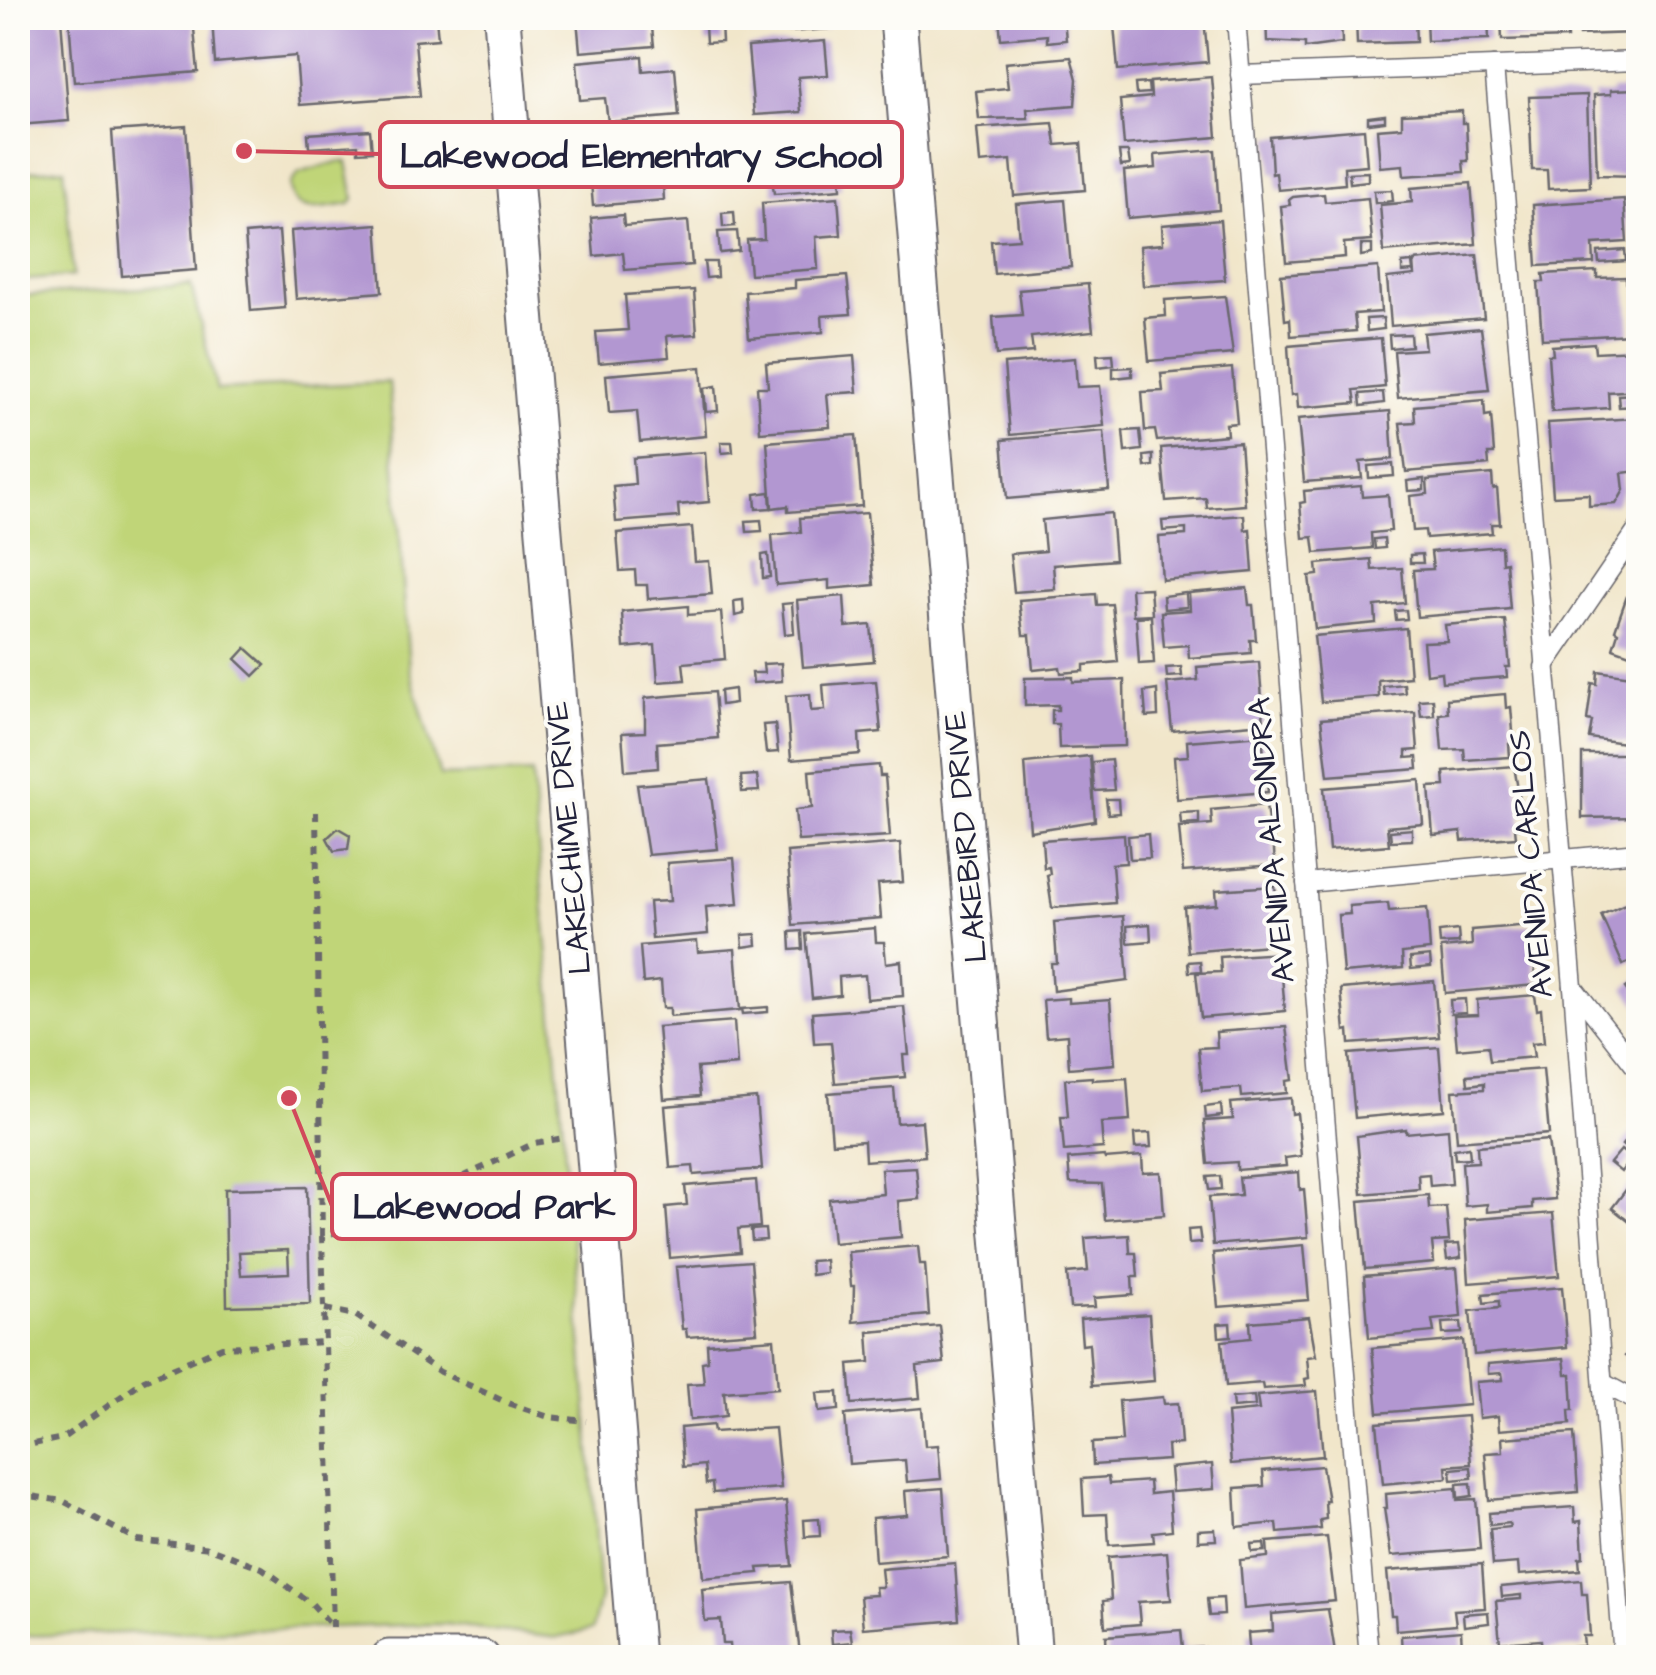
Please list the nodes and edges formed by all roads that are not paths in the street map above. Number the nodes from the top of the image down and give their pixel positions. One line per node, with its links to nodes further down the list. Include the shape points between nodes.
1 (502, 18): 18 (street, LAKECHIME DRIVE)
2 (898, 18): 19 (street, LAKEBIRD DRIVE)
3 (1236, 18): 6 (lane, AVENIDA ALONDRA)
4 (1638, 61): 5 (lane)
5 (1494, 66): 6 (lane); 8 (lane, AVENIDA CARLOS)
6 (1240, 75): 11 (lane, AVENIDA ALONDRA)
7 (1638, 529): 8 (lane)
8 (1544, 667): 10 (lane, AVENIDA CARLOS)
9 (1638, 852): 10 (lane)
10 (1561, 860): 11 (lane); 12 (lane, AVENIDA CARLOS)
11 (1306, 883): 20 (lane, AVENIDA ALONDRA)
12 (1573, 987): 13 (lane); 14 (lane, AVENIDA CARLOS)
13 (1638, 1070)
14 (1603, 1383): 15 (lane); 21 (lane, AVENIDA CARLOS)
15 (1638, 1402)
16 (389, 1658): 17 (street)
17 (482, 1658)
18 (636, 1658)
19 (1034, 1658)
20 (1369, 1658)
21 (1623, 1658)

